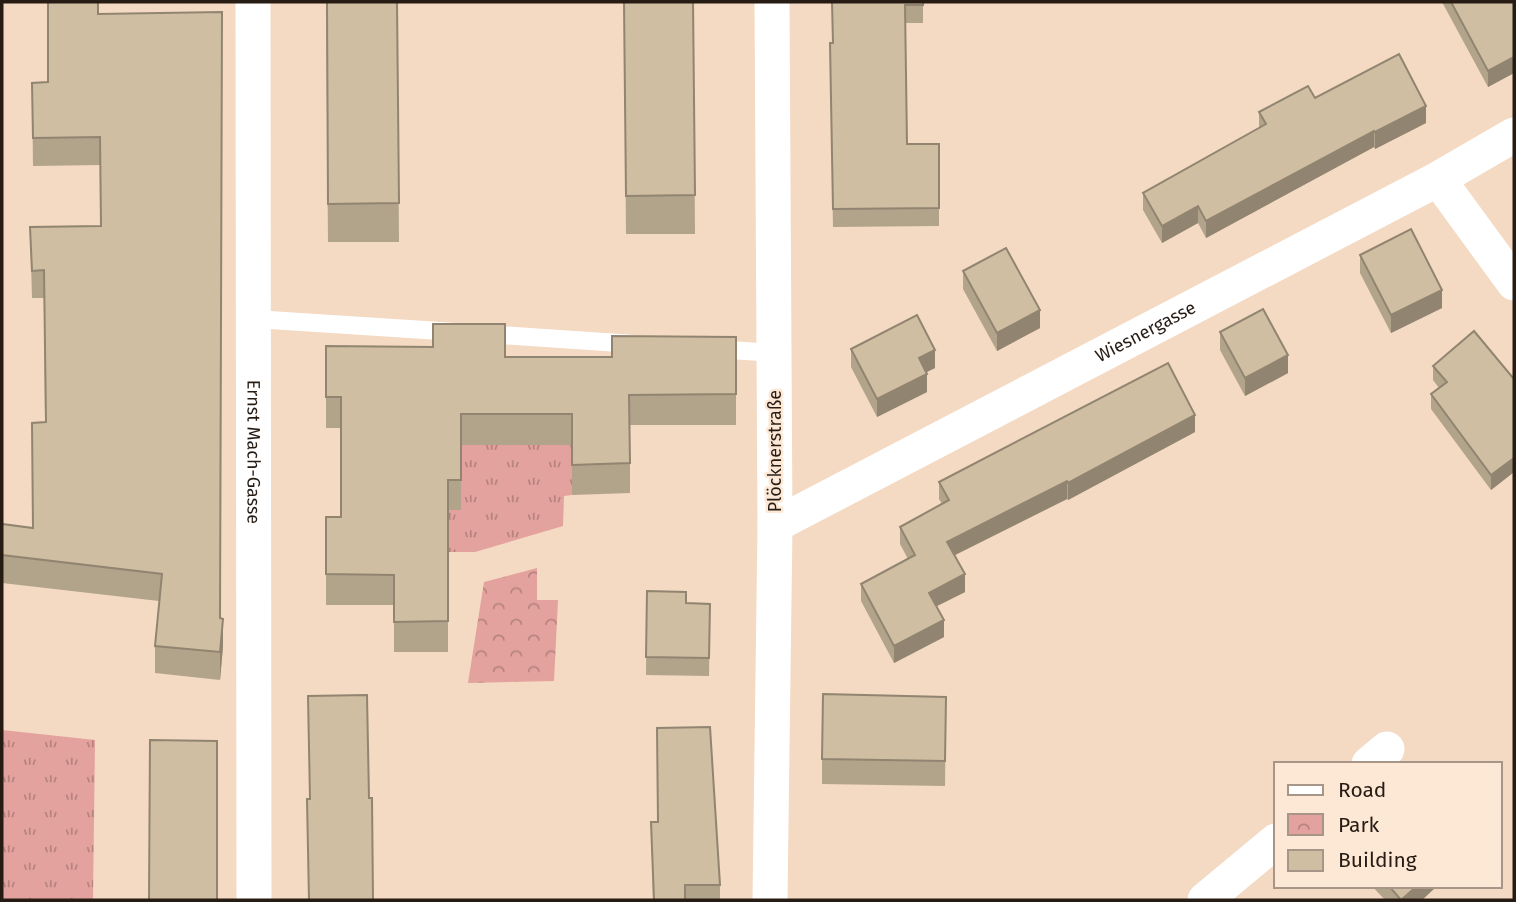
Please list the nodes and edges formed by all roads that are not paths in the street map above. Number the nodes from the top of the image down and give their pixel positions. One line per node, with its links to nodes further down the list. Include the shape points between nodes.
1 (253, 2): 6 (street, Ernst Mach-Gasse)
2 (772, 2): 9 (street, Plöcknerstraße)
3 (1514, 135): 4 (street, Wiesnergasse)
4 (1437, 179): 5 (street); 10 (street, Wiesnergasse)
5 (1514, 283)
6 (253, 319): 7 (lane); 12 (street, Ernst Mach-Gasse)
7 (652, 345)
8 (691, 347): 9 (lane)
9 (774, 353): 10 (street, Plöcknerstraße)
10 (775, 525): 13 (street, Plöcknerstraße)
11 (1274, 843): 14 (street)
12 (254, 900)
13 (770, 900)
14 (1205, 900)

